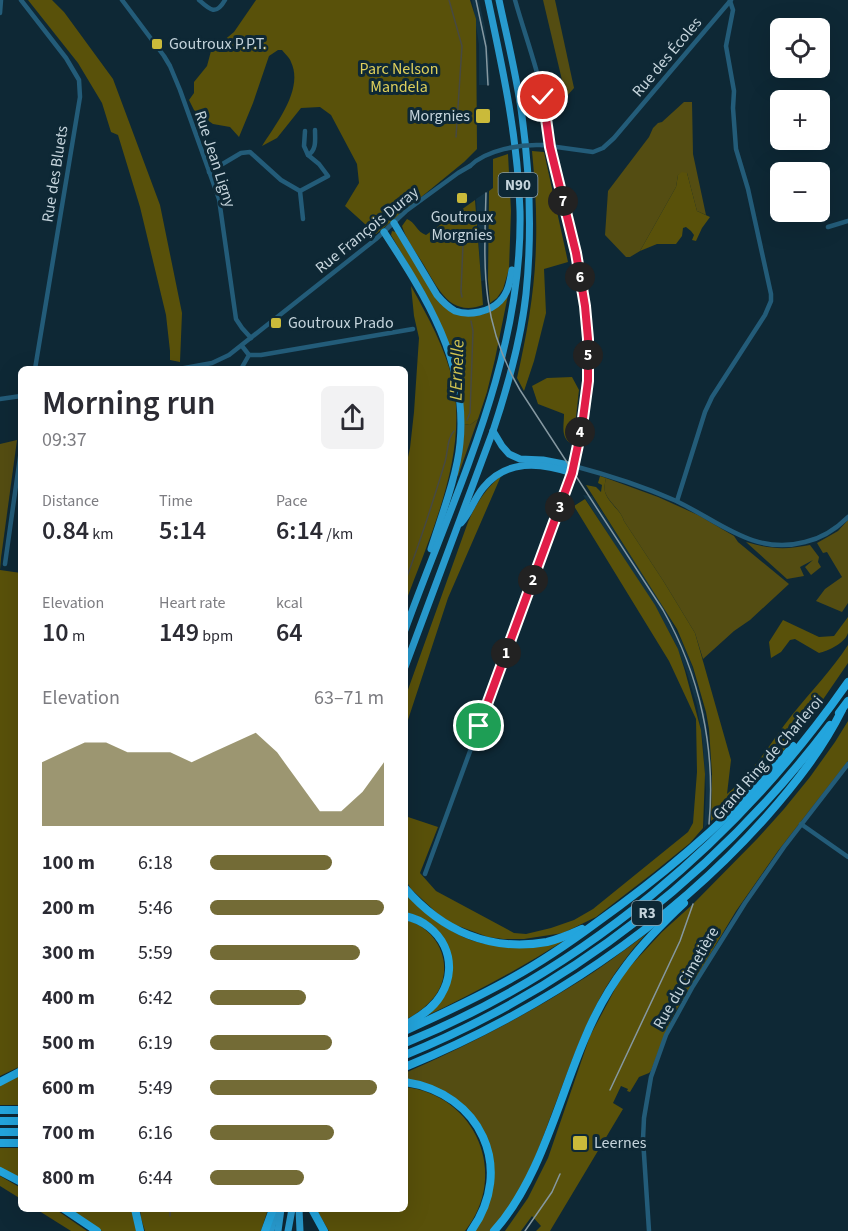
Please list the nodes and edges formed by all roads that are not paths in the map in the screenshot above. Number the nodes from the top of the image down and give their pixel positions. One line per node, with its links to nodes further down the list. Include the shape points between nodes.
1 (1, 0): 10 (street)
2 (21, 0): 28 (street, Rue des Bluets, via 66,58 79,80 80,97)
3 (122, 0): 16 (street, Rue Jean Ligny, via 170,66)
4 (199, 0): 5 (street, via 214,10)
5 (225, 0)
6 (488, 0): 23 (highway, N90, via 512,117 520,212)
7 (499, 0): 33 (highway, N90, via 522,115 530,212 526,294 519,338)
8 (515, 0): 13 (street, via 543,97)
9 (730, 0): 14 (street, Rue des Écoles, via 603,148 593,152); 36 (street, via 733,10 726,46 734,91 736,149 771,301 712,397)
10 (0, 13)
11 (315, 130): 15 (street, via 315,146)
12 (305, 131): 15 (street)
13 (550, 147): 14 (street, Rue François Duray); 20 (street, Rue François Duray, bridge, via 517,146 474,162); 34 (street, via 576,253 588,339 588,381)
14 (565, 148)
15 (308, 155): 17 (street, via 328,176)
16 (208, 172): 17 (street, via 250,152 281,180); 25 (street, Rue Jean Ligny, via 219,199 236,319)
17 (300, 191): 18 (street)
18 (303, 219)
19 (848, 221): 21 (street)
20 (394, 223): 22 (street, Rue François Duray); 23 (highway, via 437,295 445,304 464,313 481,312 501,300)
21 (828, 227)
22 (384, 232): 25 (street, Rue François Duray); 40 (highway, via 425,297 443,336 460,400 457,463 430,550)
23 (518, 254): 40 (highway, N90, via 507,335 494,388)
24 (413, 329): 27 (street)
25 (251, 338): 26 (street, Rue François Duray)
26 (242, 346): 27 (street); 29 (street, Rue François Duray, via 221,360)
27 (249, 355): 30 (street)
28 (35, 366)
29 (196, 366)
30 (243, 366)
31 (18, 396): 32 (street)
32 (0, 399)
33 (493, 431): 34 (highway, via 509,454); 38 (highway, N90)
34 (573, 470): 36 (street, via 615,477); 38 (highway, via 528,464 503,472 483,488); 50 (street)
35 (18, 471): 39 (street)
36 (677, 501): 37 (street, via 741,537 767,545 797,545 821,537)
37 (848, 517)
38 (457, 527): 42 (highway, N90)
39 (5, 564)
40 (429, 566): 41 (highway, N90)
41 (408, 622)
42 (408, 659)
43 (848, 682): 46 (highway, Grand Ring de Charleroi / R3)
44 (848, 701): 45 (highway, Grand Ring de Charleroi / R3)
45 (842, 710): 51 (highway, via 799,778 747,839); 58 (highway, Grand Ring de Charleroi / R3, via 761,808 655,907 524,997)
46 (809, 735): 54 (highway, via 796,743 750,795 700,841); 57 (highway, Grand Ring de Charleroi / R3, via 724,831 630,912 518,988)
47 (848, 764): 48 (street, Rue du Cimetière)
48 (801, 824): 49 (street); 91 (street, Rue du Cimetière, via 728,930 660,1050 644,1118)
49 (848, 857)
50 (425, 874)
51 (705, 880): 59 (highway, via 573,980 482,1033); 90 (highway, via 650,936 612,984 585,1037 536,1164)
52 (408, 892): 54 (highway, via 442,922 494,942 548,941)
53 (408, 917): 55 (highway, via 438,935 449,968 440,996)
54 (594, 924): 56 (highway, via 512,978)
55 (408, 1023)
56 (408, 1030)
57 (408, 1042)
58 (408, 1054)
59 (408, 1066)
60 (18, 1073): 61 (highway)
61 (0, 1082)
62 (408, 1083): 89 (highway, via 450,1098 480,1131 491,1167 490,1188 485,1207)
63 (0, 1110): 64 (highway)
64 (18, 1110)
65 (0, 1121): 66 (highway)
66 (18, 1121)
67 (0, 1132): 68 (highway)
68 (18, 1132)
69 (0, 1143): 70 (highway)
70 (18, 1143)
71 (0, 1171): 72 (highway)
72 (18, 1180)
73 (68, 1212): 81 (highway)
74 (136, 1212): 82 (highway)
75 (273, 1212): 83 (highway)
76 (274, 1212): 84 (highway)
77 (281, 1212): 85 (highway)
78 (291, 1212): 86 (highway)
79 (298, 1212): 87 (highway)
80 (314, 1212): 88 (highway)
81 (97, 1231)
82 (140, 1231)
83 (265, 1231)
84 (271, 1231)
85 (278, 1231)
86 (288, 1231)
87 (300, 1231)
88 (324, 1231)
89 (471, 1231)
90 (494, 1231)
91 (649, 1231)

